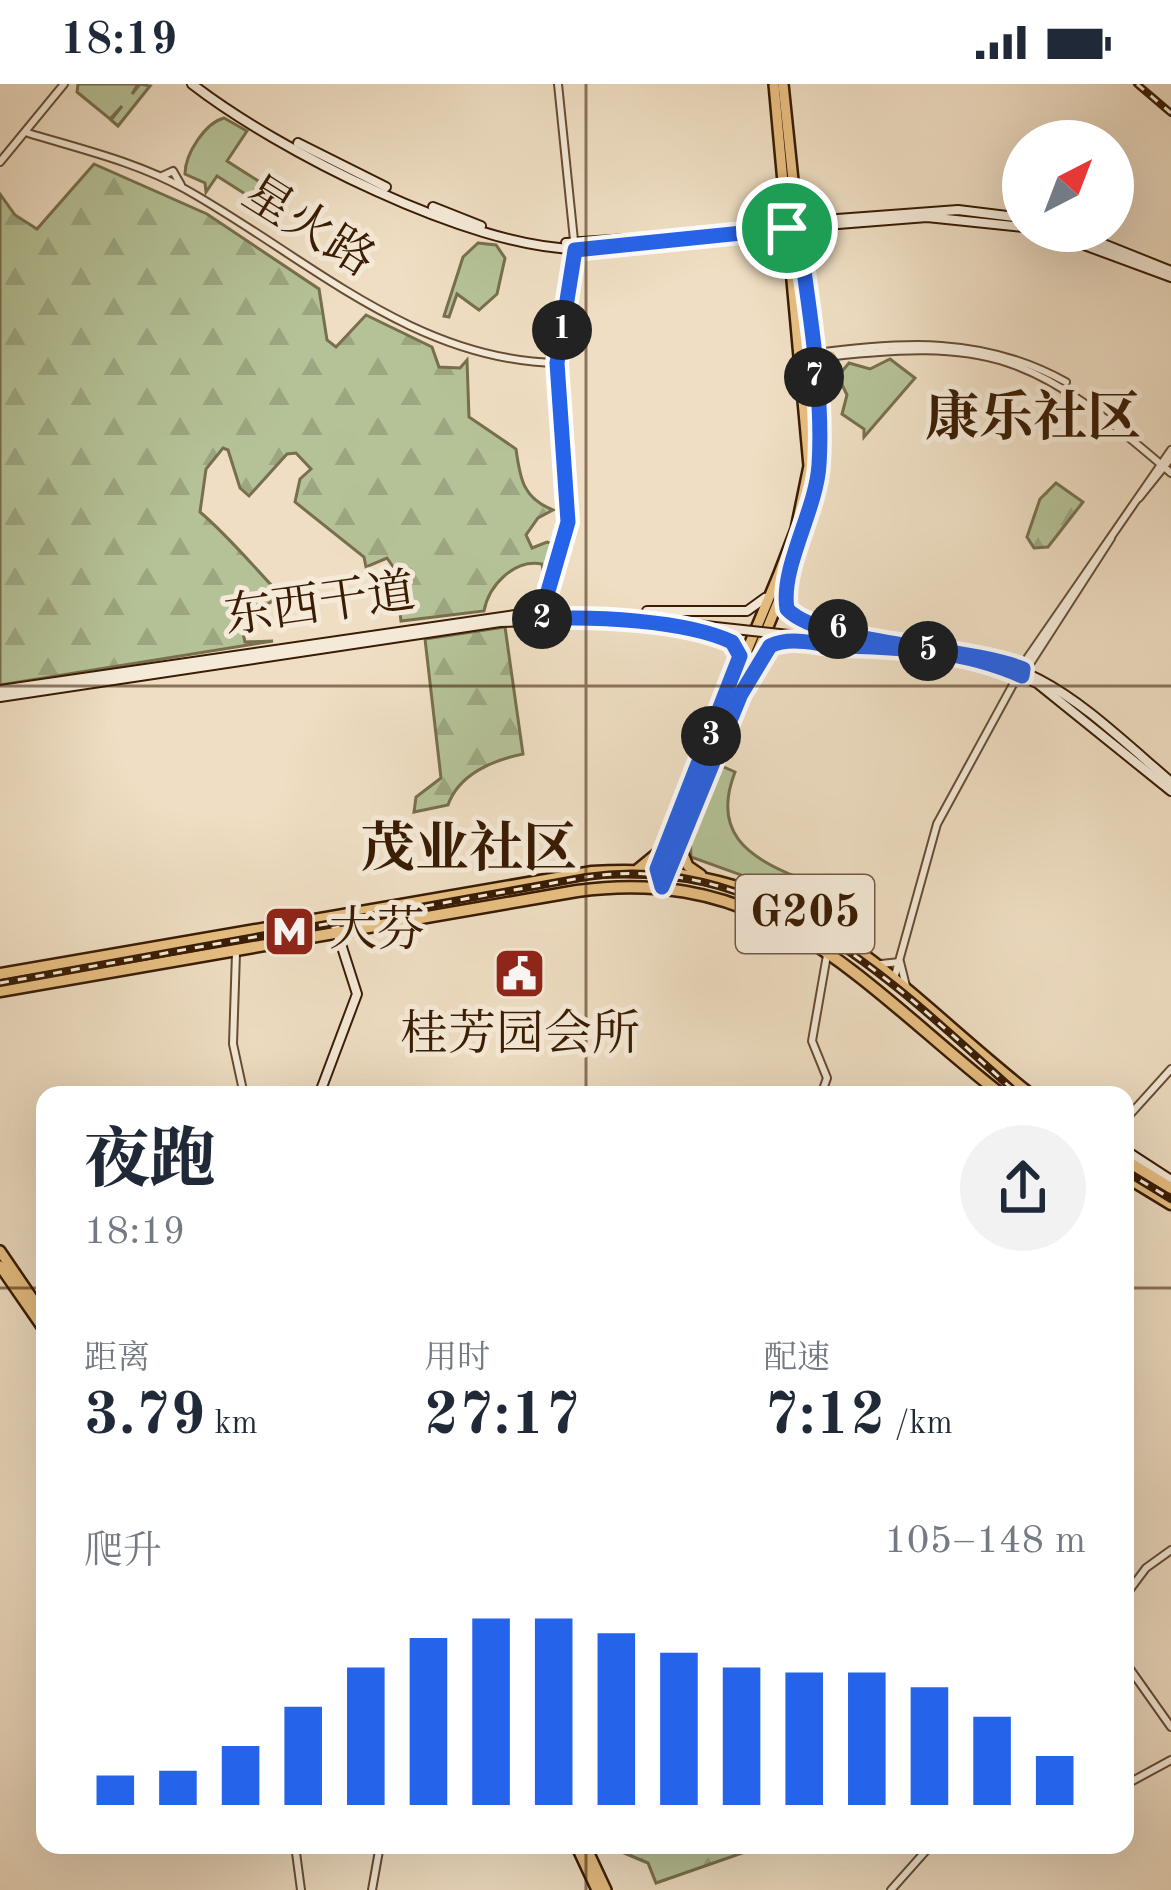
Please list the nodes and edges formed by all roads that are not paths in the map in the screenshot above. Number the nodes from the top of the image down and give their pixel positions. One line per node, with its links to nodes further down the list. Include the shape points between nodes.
1 (62, 84): 6 (street)
2 (195, 84): 14 (main road, via 406,196 516,237); 14 (main road, via 349,177 463,225)
3 (558, 84): 14 (street)
4 (774, 84): 8 (main road)
5 (783, 84): 8 (main road)
6 (28, 133): 7 (street); 22 (street, 星火路, via 183,188 398,322 474,351)
7 (0, 162)
8 (789, 196): 10 (main road); 11 (main road); 13 (main road)
9 (1002, 215): 10 (main road, via 958,210)
10 (823, 222): 11 (main road); 12 (main road); 15 (main road)
11 (792, 225): 13 (main road); 15 (main road)
12 (1002, 225)
13 (772, 227): 14 (main road); 15 (main road)
14 (575, 247): 22 (street)
15 (795, 251): 19 (main road); 21 (main road)
16 (1107, 252): 18 (main road)
17 (1119, 252): 18 (main road)
18 (1171, 274)
19 (809, 333): 20 (main road); 21 (main road)
20 (830, 354): 21 (street); 23 (main road); 25 (street, via 928,347 1001,359 1076,394)
21 (808, 356): 23 (main road); 24 (main road)
22 (557, 363): 28 (street, via 568,522)
23 (814, 379): 24 (main road)
24 (810, 399): 26 (main road, via 809,466)
25 (1167, 463): 30 (street)
26 (783, 577): 27 (main road, via 747,611); 29 (main road, via 791,615); 31 (main road)
27 (588, 615): 28 (main road, 东西干道); 29 (main road, 东西干道, bridge); 31 (main road, via 728,639 740,656)
28 (541, 616): 32 (main road, 东西干道)
29 (868, 641): 30 (main road, via 963,650); 31 (main road, via 775,643)
30 (1024, 672): 33 (main road, via 1077,701); 44 (street, via 926,850)
31 (735, 692): 34 (main road)
32 (0, 694)
33 (1171, 786)
34 (673, 844): 35 (main road); 36 (main road); 37 (main road)
35 (638, 869): 36 (highway, G205); 39 (highway, G205)
36 (663, 870): 37 (highway, G205); 38 (main road)
37 (701, 875): 43 (highway, G205, via 786,904)
38 (662, 887): 40 (highway, G205, via 577,891); 41 (highway, G205, via 751,908)
39 (332, 914): 40 (main road); 45 (highway, G205)
40 (340, 934): 42 (highway, G205); 52 (main road, via 357,994)
41 (830, 950): 50 (street, via 812,1041); 55 (highway, G205)
42 (236, 953): 47 (highway, G205); 51 (street, via 233,1043)
43 (869, 958): 44 (street, via 886,967); 46 (highway, G205)
44 (900, 962): 46 (street); 48 (street)
45 (4, 972)
46 (894, 979): 48 (highway, G205)
47 (0, 991)
48 (916, 998): 56 (highway, G205)
49 (1170, 1066): 57 (street)
50 (826, 1083): 53 (street); 54 (street)
51 (242, 1086)
52 (322, 1086)
53 (825, 1086)
54 (828, 1086)
55 (988, 1086)
56 (1024, 1086)
57 (1134, 1107)
58 (1134, 1158): 60 (highway)
59 (1134, 1184): 61 (highway)
60 (1171, 1184)
61 (1171, 1207)
62 (0, 1251): 64 (main road)
63 (0, 1266): 65 (main road)
64 (36, 1306)
65 (36, 1308)
66 (1171, 1550): 67 (street)
67 (1134, 1584)
68 (1134, 1675): 69 (street)
69 (1171, 1726)
70 (1171, 1760): 71 (street)
71 (1134, 1781)
72 (297, 1854): 76 (street)
73 (378, 1854): 77 (street)
74 (584, 1854): 78 (main road)
75 (923, 1854): 79 (street)
76 (301, 1890)
77 (371, 1890)
78 (602, 1890)
79 (891, 1890)

